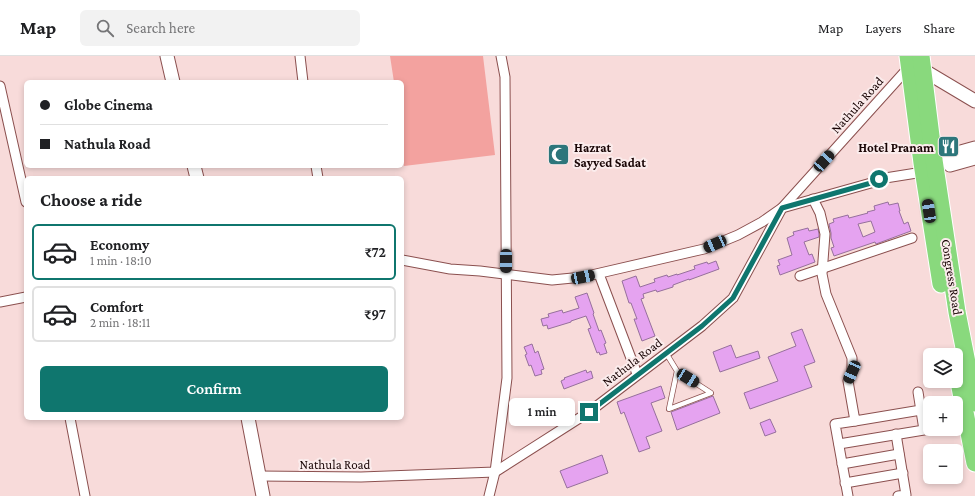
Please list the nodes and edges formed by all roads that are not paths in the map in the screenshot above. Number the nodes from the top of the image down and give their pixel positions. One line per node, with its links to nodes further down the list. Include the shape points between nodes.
1 (167, 56): 5 (main road)
2 (300, 56): 6 (street)
3 (501, 56): 19 (street, via 505,77)
4 (912, 61): 8 (main road); 11 (highway, Congress Road); 14 (street, Nathula Road)
5 (173, 80)
6 (304, 80)
7 (0, 86): 12 (street)
8 (975, 101)
9 (975, 148): 11 (main road)
10 (975, 158): 11 (main road)
11 (929, 166): 13 (street); 23 (highway, Congress Road, via 933,237)
12 (24, 193)
13 (813, 199): 14 (street); 17 (street, via 820,213 825,234)
14 (782, 208): 18 (street, via 762,222 704,250); 24 (street, Nathula Road, via 733,298)
15 (912, 238): 17 (street)
16 (404, 260): 19 (street, via 450,270)
17 (823, 268): 20 (street); 33 (street, via 826,294 852,358 852,372 848,381)
18 (599, 274): 19 (street, via 552,280); 26 (street)
19 (506, 275): 39 (street, via 507,378)
20 (800, 276)
21 (24, 297): 22 (street)
22 (0, 302)
23 (962, 346): 29 (highway, Congress Road)
24 (666, 353): 25 (lane); 26 (street, Nathula Road)
25 (677, 371): 25 (lane, via 694,382 711,393 669,409)
26 (637, 374): 39 (street, Nathula Road, via 589,412)
27 (961, 388): 37 (highway)
28 (918, 392): 30 (street)
29 (975, 403)
30 (921, 410): 33 (street); 34 (street, via 924,430)
31 (70, 420): 43 (street)
32 (248, 420): 41 (main road)
33 (855, 421): 35 (street, via 835,424)
34 (896, 434): 35 (street); 36 (street)
35 (839, 444): 38 (street)
36 (899, 454): 38 (street); 40 (street)
37 (975, 463)
38 (842, 464): 42 (street)
39 (495, 472): 41 (street, Nathula Road, via 361,477); 45 (street)
40 (903, 474): 42 (street); 47 (street)
41 (259, 476): 44 (main road)
42 (846, 484): 46 (street)
43 (86, 496)
44 (263, 496)
45 (489, 496)
46 (848, 496)
47 (904, 496)

